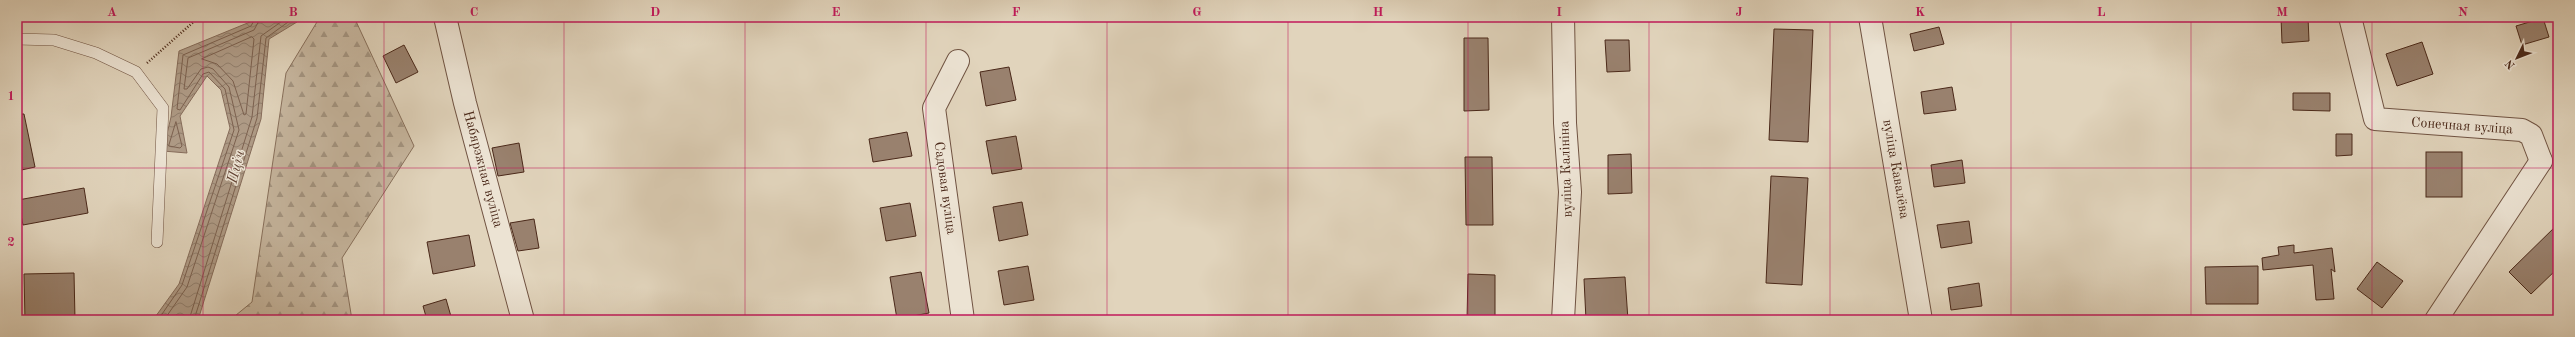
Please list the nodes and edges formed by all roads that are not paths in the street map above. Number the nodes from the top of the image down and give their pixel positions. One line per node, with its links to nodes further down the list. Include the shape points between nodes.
1 (445, 17): 9 (street, Набярэжная вуліца, via 465,103)
2 (1563, 17): 11 (street, вуліца Калініна, via 1570,192)
3 (1870, 17): 12 (street, вуліца Кавалёва)
4 (2350, 17): 7 (street, Сонечная вуліца, via 2375,119 2522,130 2531,135)
5 (17, 39): 8 (lane, via 54,40 96,53 136,72 163,108)
6 (958, 62): 10 (street, Садовая вуліца, via 934,108)
7 (2550, 160): 13 (street, Сонечная вуліца)
8 (157, 242)
9 (523, 320)
10 (963, 320)
11 (1563, 320)
12 (1922, 320)
13 (2436, 320)

